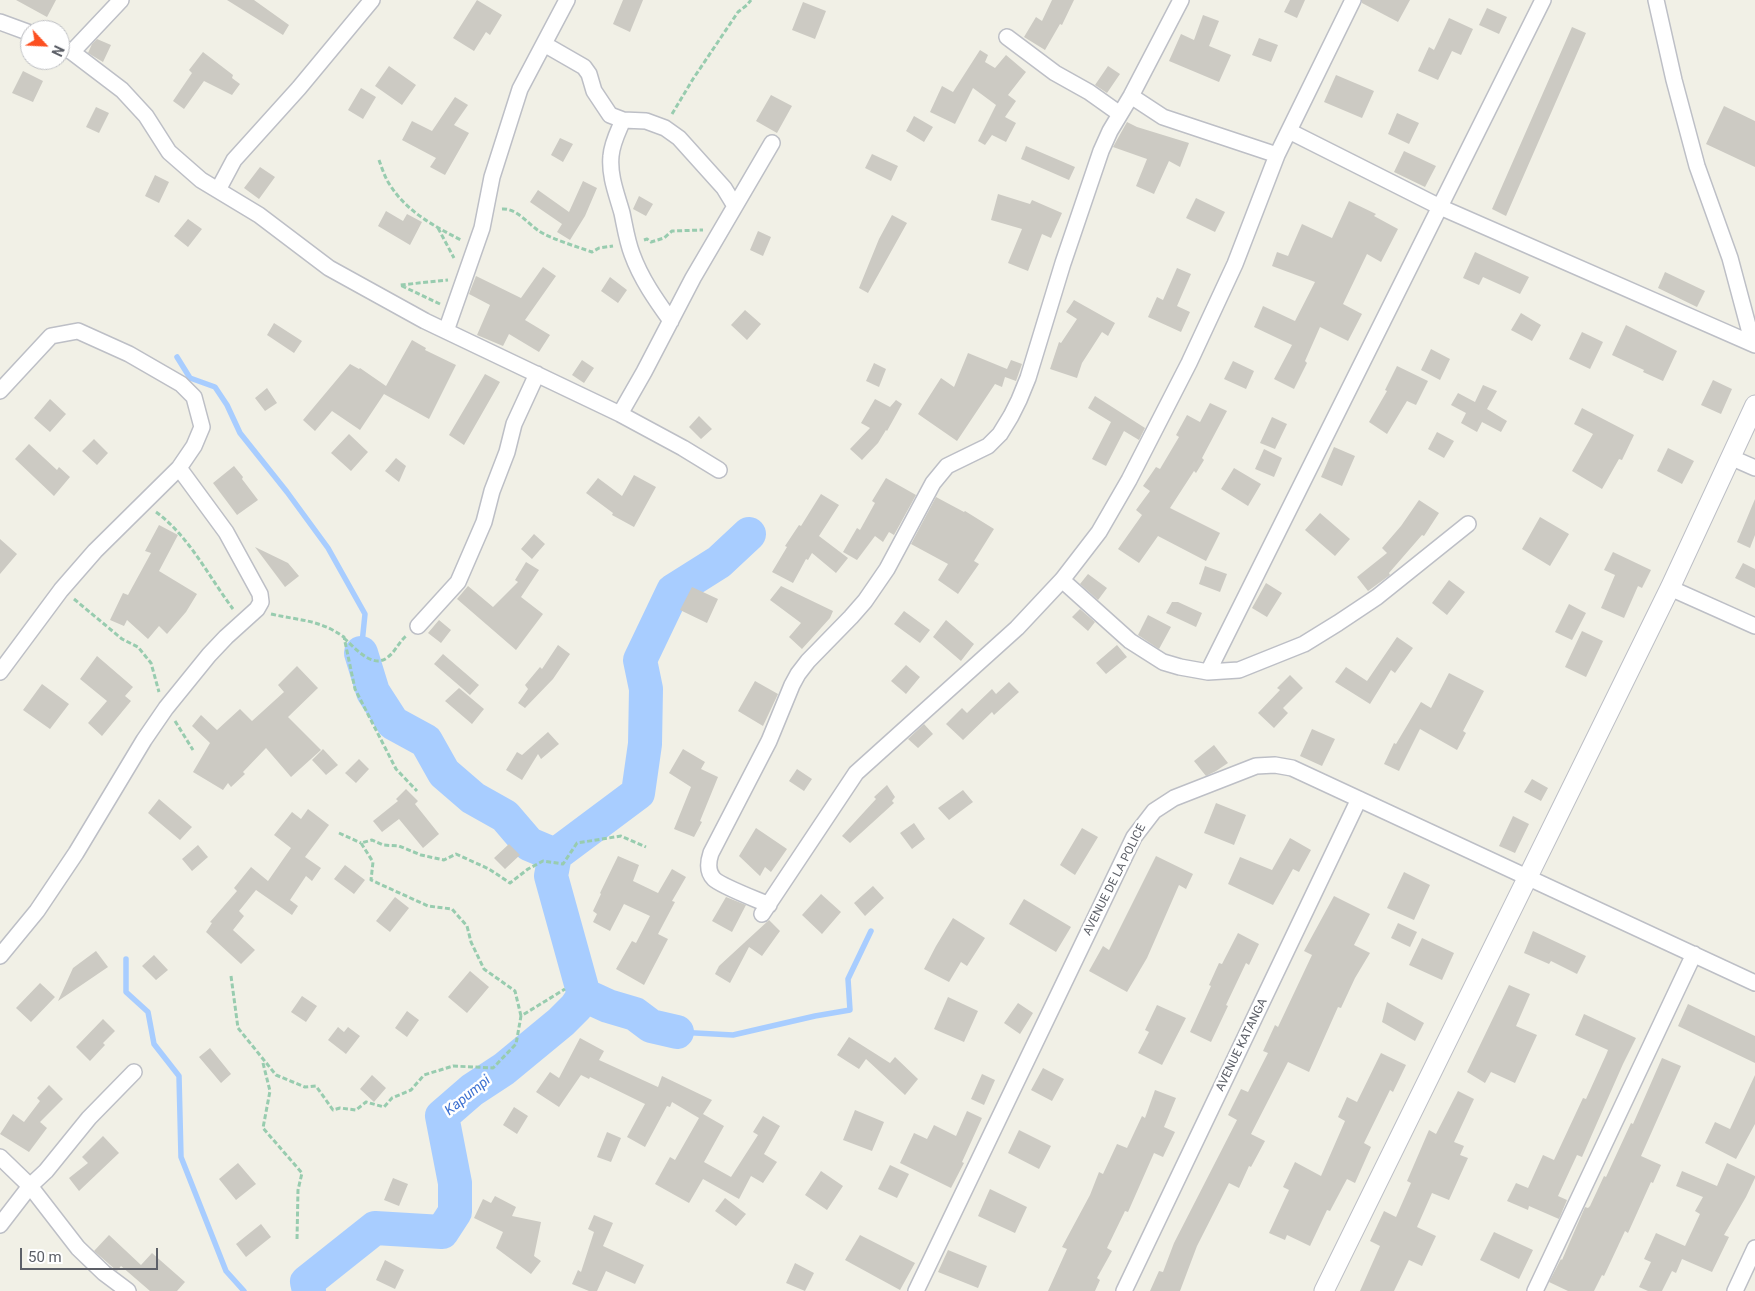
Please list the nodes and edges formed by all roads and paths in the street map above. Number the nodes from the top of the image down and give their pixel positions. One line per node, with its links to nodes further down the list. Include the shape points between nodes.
1 (121, 0): 13 (street)
2 (372, 0): 23 (street, via 234,160)
3 (566, 0): 12 (street)
4 (751, 0): 18 (path, via 738,12)
5 (1181, 0): 15 (street)
6 (1353, 0): 19 (street)
7 (1543, 0): 25 (street)
8 (1656, 0): 32 (street, via 1697,166 1730,258)
9 (0, 22): 10 (street)
10 (20, 29)
11 (1008, 37): 16 (street, via 1055,73)
12 (544, 44): 17 (street, via 584,67 601,104 610,115); 27 (street, via 520,89 492,177)
13 (70, 45)
14 (70, 52): 23 (street, via 122,90 146,116 169,152 201,180)
15 (1131, 96): 16 (street); 21 (street, via 1163,117)
16 (1120, 114): 43 (street, via 1092,176 1028,378 1011,416 988,446 947,466 933,483 887,569 865,601 798,674 769,741 711,853 708,861 715,881 766,909 856,773 1017,628)
17 (622, 120): 18 (street, via 646,121); 30 (street, via 613,145 611,174 640,273)
18 (665, 128): 24 (street, via 680,138 709,170)
19 (1289, 131): 21 (street); 25 (street)
20 (772, 143): 24 (street)
21 (1277, 155): 43 (street, via 1235,264 1189,363 1099,532)
22 (379, 160): 26 (path, via 389,184 407,207)
23 (218, 190): 31 (street, via 259,215 329,268)
24 (735, 206): 30 (street)
25 (1440, 207): 32 (street); 52 (street)
26 (438, 228): 27 (path); 28 (path)
27 (475, 248): 28 (street)
28 (464, 278): 29 (street); 29 (path, via 400,285)
29 (453, 310): 31 (street)
30 (671, 321): 36 (street)
31 (446, 332): 33 (street)
32 (1754, 344)
33 (537, 374): 36 (street); 48 (street, via 514,424 484,522 458,582)
34 (0, 391): 38 (street, via 51,336 78,331 129,354 181,384 194,397 202,427)
35 (1755, 405): 37 (street)
36 (620, 414): 40 (street)
37 (1730, 457): 39 (street); 44 (street)
38 (180, 468): 41 (street); 46 (street, via 226,532 260,594 261,602)
39 (1755, 468)
40 (719, 470)
41 (142, 505): 45 (street, via 94,551); 47 (path, via 174,528)
42 (1468, 524): 52 (street, via 1378,596 1304,644 1239,670)
43 (1062, 580): 52 (street, via 1149,654 1163,662)
44 (1670, 588): 49 (street); 60 (street)
45 (61, 590): 51 (street); 53 (path, via 122,639 138,647 151,663 156,686)
46 (257, 609): 47 (street); 50 (path, via 322,624)
47 (243, 621): 53 (street)
48 (418, 626): 50 (path, via 387,659 374,661)
49 (1755, 626)
50 (344, 637): 55 (path, via 355,689 396,769)
51 (0, 672)
52 (1208, 672)
53 (166, 708): 54 (path); 62 (street, via 37,911)
54 (193, 750)
55 (417, 791)
56 (1359, 799): 60 (street, AVENUE DE LA POLICE); 75 (street, AVENUE DE LA POLICE, via 1292,768 1256,766 1174,798 1154,811 1134,837); 76 (street, AVENUE KATANGA)
57 (339, 833): 58 (path)
58 (361, 843): 59 (path, via 372,840 444,860 456,854 510,883 543,861 563,864 577,843 621,836); 66 (path, via 373,862 371,880 428,906 452,910 467,926 484,969 515,991)
59 (646, 847)
60 (1527, 877): 61 (street, AVENUE DE LA POLICE); 77 (street)
61 (1694, 954): 64 (street, AVENUE DE LA POLICE); 78 (street)
62 (0, 956)
63 (231, 976): 67 (path, via 238,1028)
64 (1755, 983)
65 (564, 989): 66 (path)
66 (521, 1016): 67 (path, via 516,1044 493,1068 453,1066 424,1075 410,1090 392,1098 384,1107 366,1102 356,1110 333,1110 316,1086 305,1087 276,1075)
67 (262, 1060): 72 (path, via 270,1090 263,1128 302,1173 298,1190)
68 (134, 1072): 70 (street)
69 (0, 1156): 70 (street)
70 (30, 1186): 71 (street); 74 (street, via 78,1248)
71 (0, 1225)
72 (297, 1240)
73 (1755, 1248): 79 (street)
74 (128, 1291)
75 (916, 1291)
76 (1124, 1291)
77 (1324, 1291)
78 (1534, 1291)
79 (1735, 1291)

